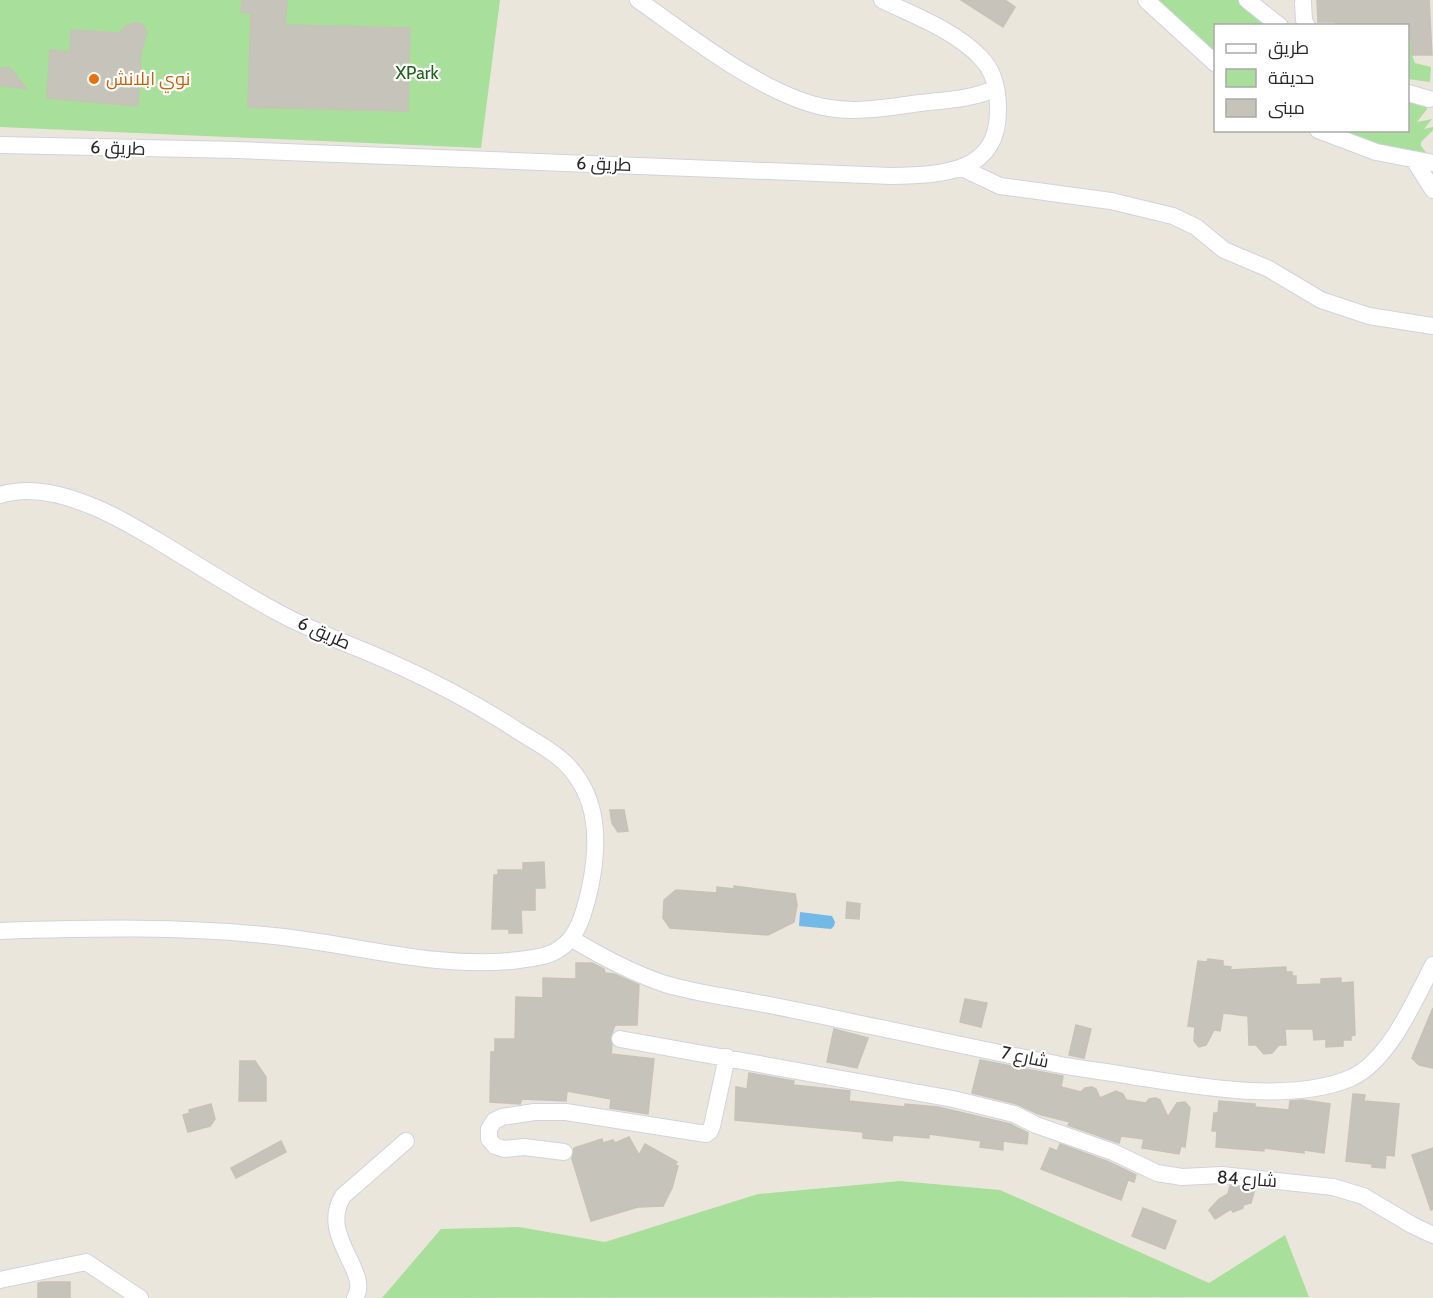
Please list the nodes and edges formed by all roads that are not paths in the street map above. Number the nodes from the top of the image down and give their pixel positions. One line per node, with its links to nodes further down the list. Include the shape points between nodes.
1 (638, 0): 9 (street, via 752,77 815,106 876,108 963,97)
2 (882, 0): 9 (street, طريق 6, via 971,48 991,73)
3 (1146, 0): 8 (street)
4 (1247, 0): 6 (street)
5 (1303, 3): 7 (street)
6 (1269, 14)
7 (1306, 24)
8 (1214, 63)
9 (996, 88): 16 (street, طريق 6, via 996,132 980,156)
10 (1409, 94): 11 (street)
11 (1429, 99)
12 (1323, 132): 14 (street, via 1376,152)
13 (0, 145): 16 (street, طريق 6, via 238,150 891,176 921,176)
14 (1414, 160): 15 (street); 17 (street)
15 (1433, 163)
16 (962, 168): 18 (street, via 1000,186 1111,201 1173,216 1196,227 1224,250 1269,269 1321,300 1369,316)
17 (1433, 190)
18 (1433, 326)
19 (0, 495): 21 (street, طريق 6, via 24,490 40,492 88,504 123,520 280,614 450,691 555,755 577,777 591,804 596,840 588,895)
20 (0, 931): 21 (street, via 98,928 252,934 430,960 490,963 549,954)
21 (572, 939): 22 (street, شارع 7, via 637,974 694,991 1052,1064 1253,1092 1336,1082 1373,1065)
22 (1433, 965)
23 (620, 1039): 24 (street, شارع 84)
24 (727, 1058): 26 (street, via 712,1126 706,1134 566,1112 502,1117 489,1129 489,1138 504,1149); 27 (street, شارع 84, via 953,1099 1014,1114 1157,1173 1182,1177 1222,1175 1343,1190 1363,1196)
25 (406, 1141): 30 (street, via 338,1204 335,1223 358,1280)
26 (564, 1152)
27 (1433, 1235)
28 (0, 1280): 29 (street, via 86,1262)
29 (140, 1298)
30 (355, 1298)

